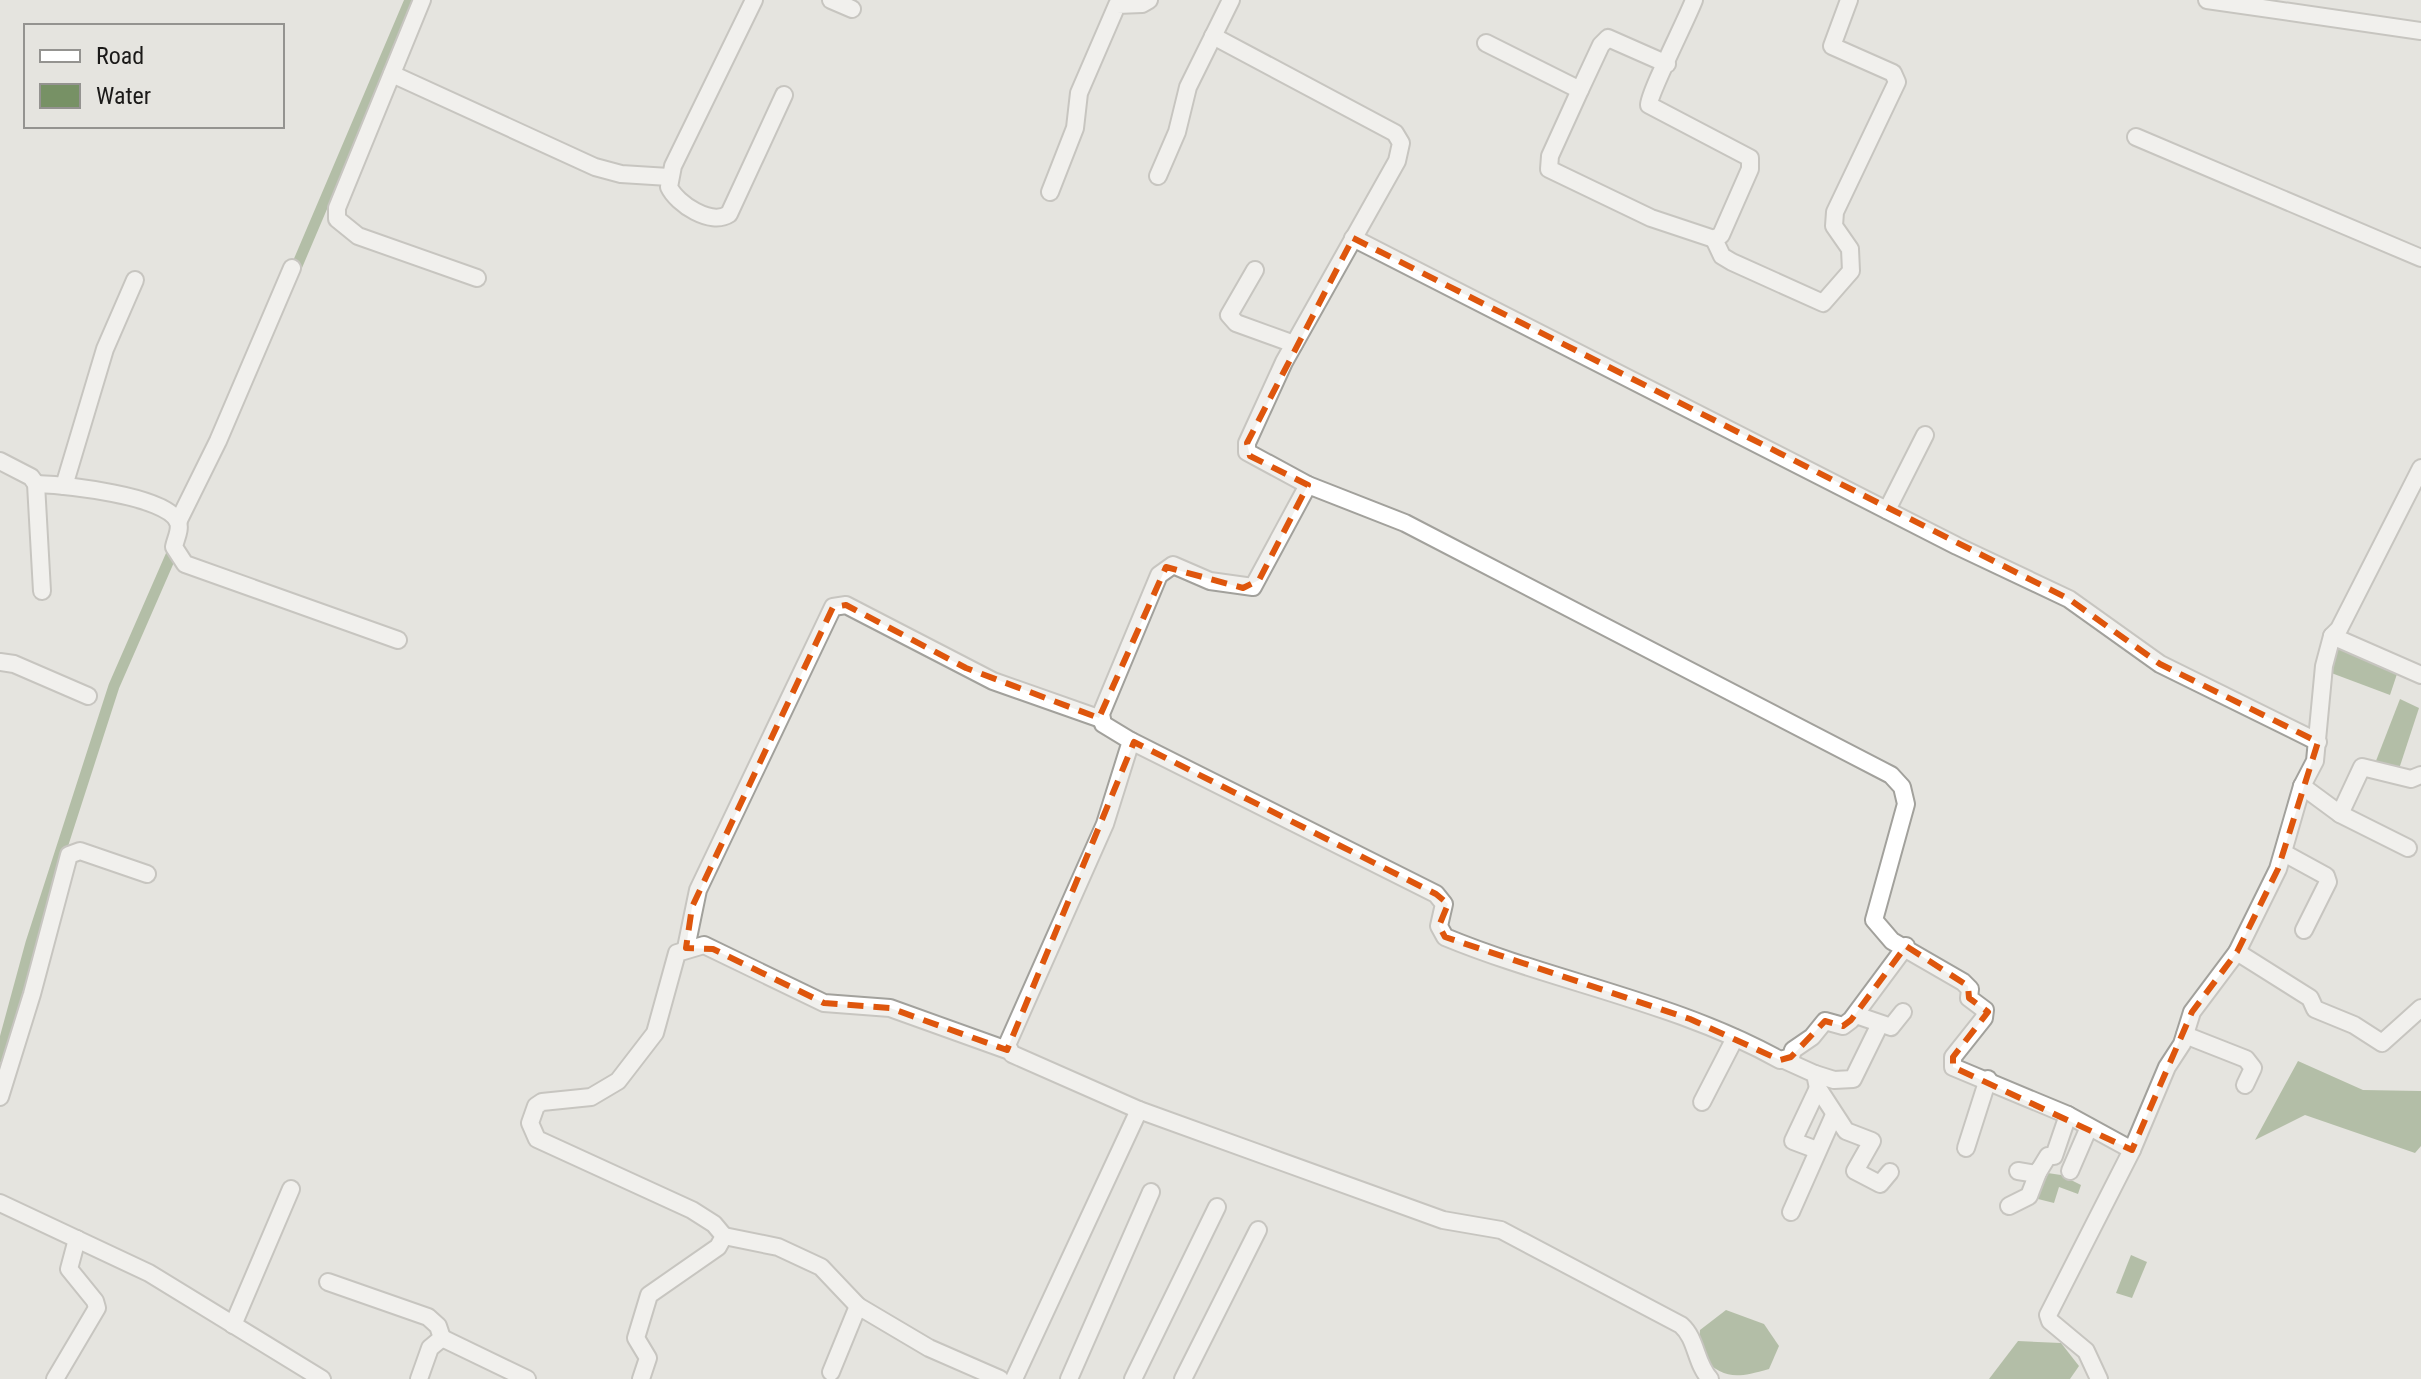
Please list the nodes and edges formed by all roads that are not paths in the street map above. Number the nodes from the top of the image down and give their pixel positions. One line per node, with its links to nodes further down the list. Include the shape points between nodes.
1 (422, 0): 14 (street)
2 (754, 0): 19 (street)
3 (831, 0): 9 (street)
4 (1149, 0): 20 (street, via 1117,5 1079,93 1075,128)
5 (1231, 0): 11 (street)
6 (1694, 0): 13 (street)
7 (1849, 0): 22 (street, via 1832,46 1893,73 1897,82 1833,220 1850,249 1851,271 1823,303 1732,262 1722,256)
8 (2207, 0): 10 (street)
9 (852, 9)
10 (2421, 31)
11 (1213, 36): 18 (street, via 1188,87); 21 (street, via 1395,133 1401,153)
12 (1486, 43): 15 (street)
13 (1667, 64): 15 (street, via 1608,38); 22 (street, via 1649,105 1743,153 1752,163 1721,235)
14 (392, 74): 19 (street, via 595,167); 26 (street, via 337,219 358,236)
15 (1580, 90): 22 (street, via 1549,169 1651,218)
16 (784, 95): 19 (street, via 729,214 715,217 679,202)
17 (2136, 137): 23 (street)
18 (1158, 176)
19 (669, 177)
20 (1050, 192)
21 (1353, 238): 28 (street); 35 (street)
22 (1714, 239)
23 (2421, 258)
24 (292, 268): 36 (street)
25 (1255, 270): 28 (street, via 1230,310 1231,319)
26 (477, 278)
27 (135, 280): 34 (street, via 105,349)
28 (1294, 344): 33 (street, via 1246,448 1250,456)
29 (1925, 435): 35 (street)
30 (0, 461): 32 (street)
31 (2421, 468): 38 (street)
32 (36, 484): 34 (street); 37 (street)
33 (1308, 485): 43 (street, via 1253,587 1210,581 1173,565 1159,575); 53 (street, via 1405,523 1891,775 1902,787 1906,804 1874,920 1892,941)
34 (64, 486): 36 (street, via 140,499)
35 (1887, 510): 45 (street, via 2069,599 2160,664)
36 (178, 522): 39 (street, via 176,551 192,567)
37 (42, 591)
38 (2332, 636): 41 (street); 45 (street, via 2324,666)
39 (398, 640)
40 (0, 662): 42 (street)
41 (2421, 675)
42 (88, 696)
43 (1101, 719): 44 (street); 54 (street, via 993,681 846,605 833,607 698,890)
44 (1131, 741): 61 (street, via 1436,894 1444,904 1439,926 1445,937); 62 (street, via 1105,824)
45 (2318, 742): 47 (street)
46 (2421, 775): 48 (street, via 2411,779 2362,767)
47 (2302, 786): 48 (street); 50 (street)
48 (2340, 814): 49 (street)
49 (2408, 848)
50 (2284, 853): 52 (street, via 2328,882); 55 (street)
51 (147, 874): 67 (street, via 80,851 69,855)
52 (2304, 930)
53 (1906, 946): 58 (street); 64 (street, via 1963,982 1970,989 1969,998 1985,1010 1952,1062 1958,1072)
54 (686, 948): 62 (street, via 704,945 824,1003 890,1008); 87 (street, via 672,961 655,1033 618,1081 601,1094 542,1102 530,1123 537,1139 692,1210)
55 (2237, 952): 56 (street, via 2310,998 2315,1009 2382,1043); 60 (street, via 2192,1012)
56 (2421, 1008)
57 (1903, 1012): 59 (street, via 1891,1027)
58 (1856, 1015): 59 (street); 63 (street, via 1843,1026 1825,1021)
59 (1880, 1024): 65 (street, via 1853,1079)
60 (2185, 1035): 66 (street, via 2246,1059 2253,1068); 75 (street)
61 (1735, 1038): 63 (street); 68 (street)
62 (1007, 1050): 69 (street)
63 (1784, 1060): 65 (street)
64 (1988, 1079): 71 (street); 73 (street)
65 (1817, 1081): 70 (street); 74 (street, via 1793,1141)
66 (2245, 1085)
67 (0, 1097)
68 (1702, 1102)
69 (1139, 1110): 100 (street); 104 (street, via 1431,1216 1510,1234 1681,1325)
70 (1834, 1115): 74 (street); 79 (street, via 1846,1131 1872,1141 1855,1171 1880,1184)
71 (2068, 1115): 72 (street); 76 (street, via 2054,1156 2048,1156)
72 (2089, 1127): 75 (street); 78 (street)
73 (1966, 1148)
74 (1817, 1150): 85 (street)
75 (2132, 1150): 105 (street, via 2048,1315 2086,1351)
76 (2039, 1170): 77 (street); 83 (street, via 2029,1196)
77 (2018, 1171)
78 (2070, 1171)
79 (1890, 1172)
80 (291, 1189): 91 (street)
81 (1151, 1192): 101 (street)
82 (0, 1203): 88 (street)
83 (2009, 1206)
84 (1217, 1207): 102 (street)
85 (1791, 1212)
86 (1258, 1230): 103 (street)
87 (724, 1236): 90 (street, via 778,1247 821,1267); 98 (street, via 718,1247 649,1295 636,1338 648,1358)
88 (77, 1239): 91 (street, via 149,1273); 94 (street, via 69,1269 97,1308)
89 (328, 1282): 92 (street, via 428,1317)
90 (858, 1306): 93 (street); 99 (street, via 929,1348)
91 (233, 1325): 95 (street)
92 (442, 1338): 96 (street, via 430,1348); 97 (street)
93 (831, 1372)
94 (55, 1379)
95 (322, 1379)
96 (419, 1379)
97 (527, 1379)
98 (641, 1379)
99 (1000, 1379)
100 (1014, 1379)
101 (1069, 1379)
102 (1133, 1379)
103 (1183, 1379)
104 (1710, 1379)
105 (2099, 1379)

